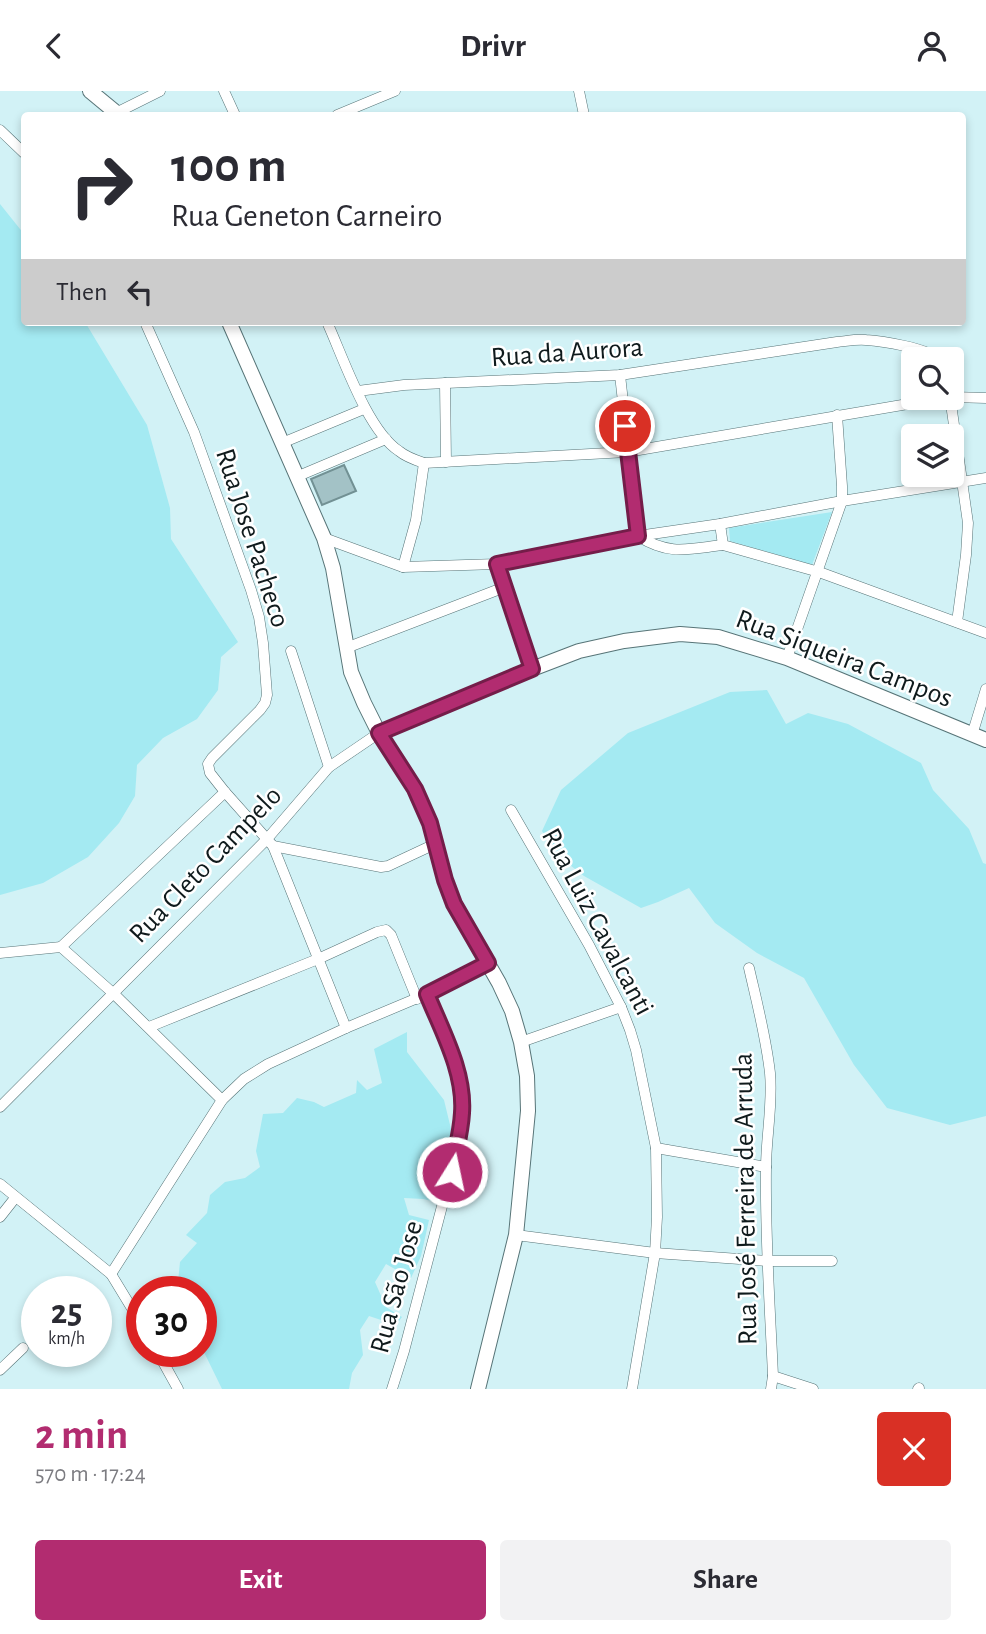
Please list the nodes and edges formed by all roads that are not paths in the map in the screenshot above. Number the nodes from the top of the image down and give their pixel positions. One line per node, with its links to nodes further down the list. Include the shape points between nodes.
1 (90, 91): 6 (main road)
2 (160, 91): 7 (street)
3 (224, 91): 8 (street)
4 (395, 91): 9 (street)
5 (579, 91): 10 (street)
6 (116, 112)
7 (122, 112)
8 (234, 112)
9 (344, 112)
10 (583, 112)
11 (0, 130): 12 (street)
12 (21, 150)
13 (147, 326): 54 (street, Rua Jose Pacheco, via 194,432 259,617 267,695 265,703 208,764)
14 (231, 326): 26 (main road)
15 (329, 326): 19 (street)
16 (908, 347): 17 (street, Rua da Aurora, via 865,339)
17 (620, 375): 18 (street, Rua da Aurora); 27 (street)
18 (445, 383): 19 (street, Rua da Aurora); 28 (street)
19 (358, 391): 23 (street)
20 (964, 397): 21 (street)
21 (986, 398)
22 (901, 405): 24 (street)
23 (364, 408): 25 (street); 26 (street)
24 (837, 415): 27 (street); 35 (street)
25 (386, 439): 29 (street); 30 (street)
26 (282, 443): 30 (main road)
27 (627, 452): 28 (street); 37 (street)
28 (446, 462): 29 (street)
29 (424, 463): 41 (street)
30 (296, 477): 38 (main road)
31 (986, 478): 32 (street)
32 (964, 481)
33 (927, 487): 35 (street)
34 (964, 487): 44 (street, via 968,523)
35 (842, 501): 36 (street); 42 (street)
36 (720, 524): 37 (street); 39 (street)
37 (638, 536): 39 (street, via 661,549); 40 (street)
38 (324, 538): 41 (street); 46 (main road)
39 (723, 545): 42 (street)
40 (497, 564): 41 (street); 43 (street)
41 (403, 567)
42 (818, 572): 44 (street); 48 (street)
43 (505, 587): 46 (street); 49 (street)
44 (957, 622): 45 (street)
45 (986, 633)
46 (346, 648): 51 (main road, via 351,672)
47 (291, 651): 53 (street)
48 (787, 658): 49 (main road, Rua Siqueira Campos, via 719,637 680,634 579,651); 52 (main road, Rua Siqueira Campos)
49 (532, 669): 51 (main road, Rua Siqueira Campos)
50 (986, 689): 52 (street)
51 (379, 733): 53 (street, Rua Cleto Campelo); 57 (main road, via 415,789)
52 (979, 737)
53 (329, 767): 56 (street, Rua Cleto Campelo)
54 (225, 792): 56 (street); 58 (street)
55 (511, 810): 66 (street, Rua Luiz Cavalcanti, via 590,944)
56 (270, 842): 57 (street, via 381,867); 60 (street); 63 (street, Rua Cleto Campelo)
57 (435, 844): 61 (main road, via 454,904)
58 (61, 947): 59 (street); 63 (street)
59 (0, 953)
60 (318, 958): 65 (street, via 387,930); 67 (street); 68 (street)
61 (488, 963): 64 (street); 69 (main road)
62 (749, 968): 73 (street, Rua José Ferreira de Arruda, via 770,1075)
63 (114, 994): 67 (street); 71 (street, Rua Cleto Campelo)
64 (427, 994): 65 (street); 88 (street, Rua São Jose, via 453,1060 462,1114 452,1172)
65 (417, 999): 68 (street)
66 (621, 1007): 69 (street); 72 (street, Rua Luiz Cavalcanti)
67 (149, 1027): 70 (street)
68 (346, 1028): 70 (street, via 268,1064)
69 (522, 1042): 77 (main road, via 528,1111)
70 (222, 1100): 81 (street)
71 (0, 1107)
72 (656, 1148): 73 (street); 78 (street, Rua Luiz Cavalcanti)
73 (766, 1167): 79 (street, Rua José Ferreira de Arruda)
74 (0, 1184): 75 (street)
75 (15, 1198): 76 (street); 81 (street)
76 (0, 1217)
77 (516, 1235): 78 (street); 89 (main road)
78 (655, 1253): 79 (street); 90 (street, Rua Luiz Cavalcanti)
79 (767, 1261): 80 (street); 86 (street, Rua José Ferreira de Arruda)
80 (832, 1261)
81 (111, 1274): 82 (street)
82 (126, 1299)
83 (21, 1350): 85 (street)
84 (166, 1367): 87 (street)
85 (0, 1370)
86 (773, 1376): 91 (street, Rua José Ferreira de Arruda); 92 (street)
87 (178, 1389)
88 (392, 1389)
89 (478, 1389)
90 (632, 1389)
91 (771, 1389)
92 (813, 1389)

